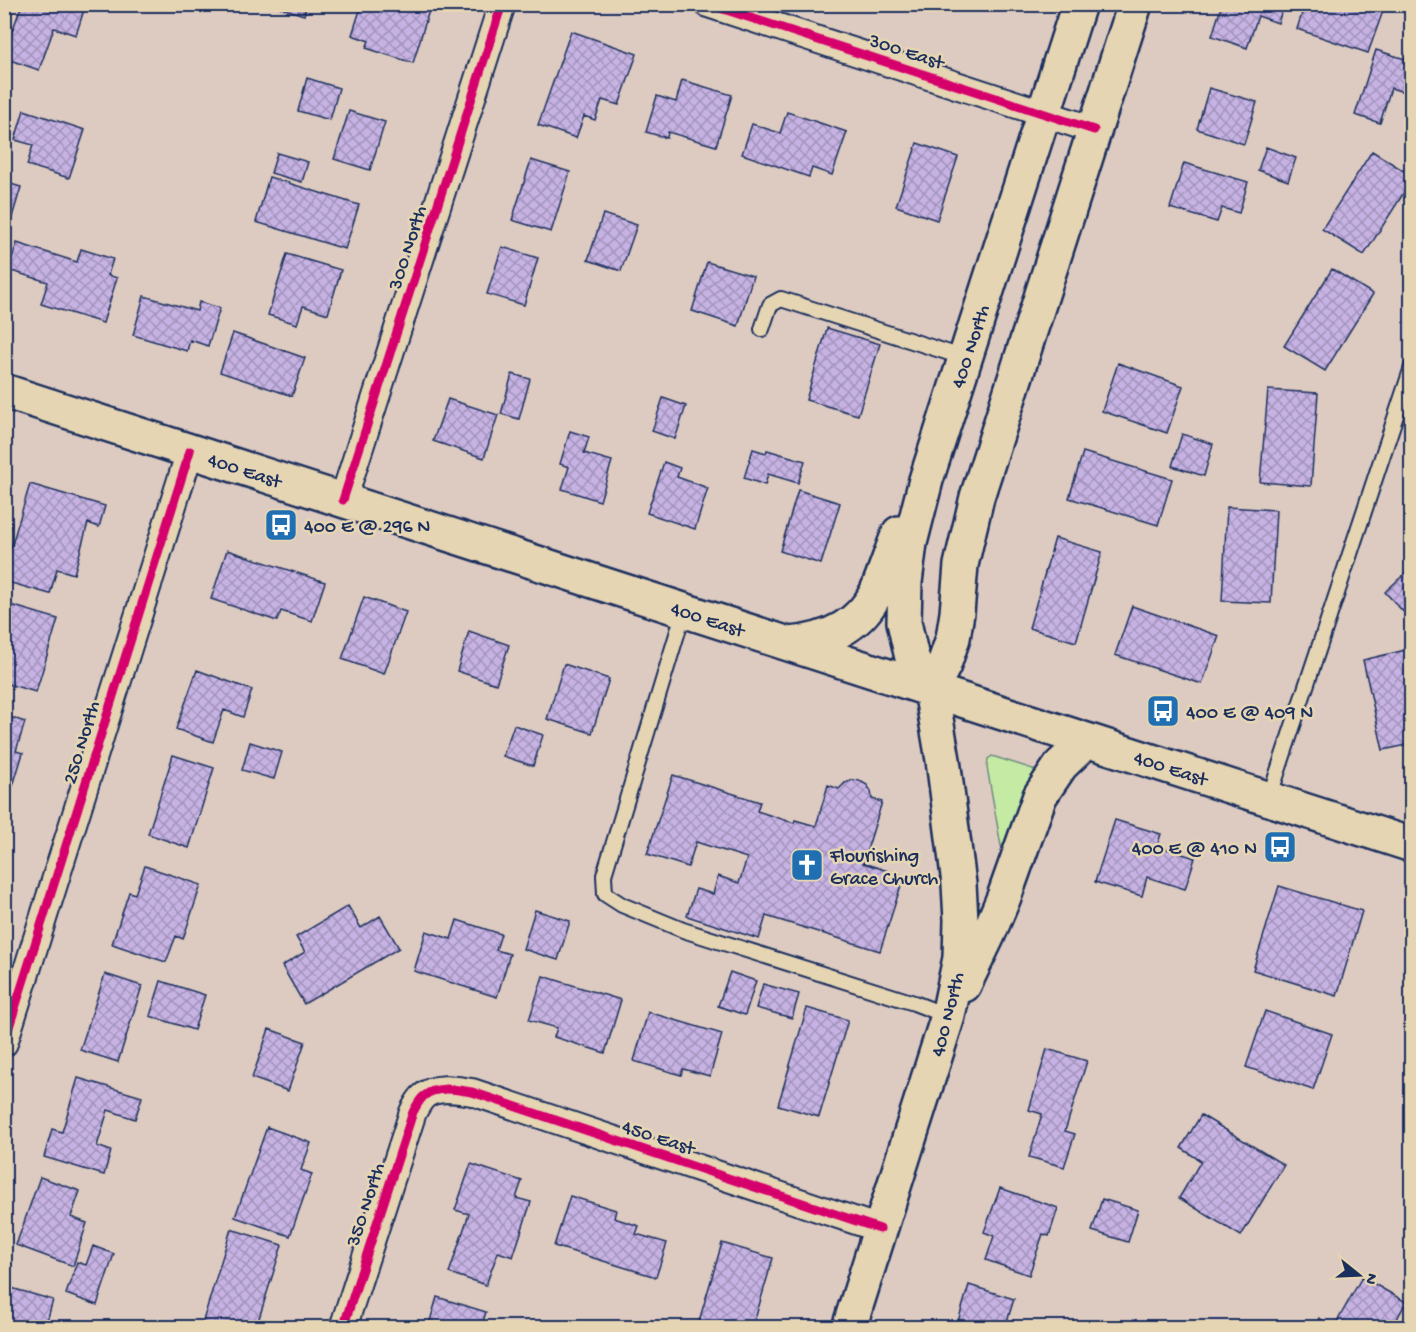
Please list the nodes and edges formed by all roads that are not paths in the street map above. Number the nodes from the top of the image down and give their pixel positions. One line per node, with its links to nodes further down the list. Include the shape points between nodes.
1 (502, 4): 13 (street, 300 North)
2 (708, 4): 5 (street, 300 East)
3 (1078, 4): 5 (main road, 400 North)
4 (1135, 4): 6 (main road)
5 (1043, 114): 6 (street, 300 East); 8 (main road, 400 North)
6 (1094, 130): 16 (main road, via 977,497 961,566 953,638)
7 (762, 329): 8 (lane, via 770,305 781,299)
8 (965, 358): 12 (main road, 400 North)
9 (1412, 367): 18 (lane)
10 (4, 391): 11 (main road, 400 East)
11 (190, 451): 13 (main road, 400 East); 21 (street, 250 North)
12 (926, 480): 15 (main road, via 868,605 843,630 825,638); 16 (main road, 400 North, via 910,543 904,622 912,658)
13 (343, 500): 14 (main road, 400 East)
14 (684, 611): 15 (main road, 400 East); 20 (lane, via 604,875 605,894 683,930)
15 (787, 644): 16 (main road, 400 East)
16 (931, 690): 17 (main road, 400 East); 20 (main road, 400 North, via 961,920 960,958)
17 (1087, 740): 18 (main road, 400 East); 20 (main road, via 1061,765 1040,796 1000,906)
18 (1269, 798): 19 (main road, 400 East)
19 (1412, 845)
20 (948, 1016): 23 (main road, 400 North)
21 (4, 1043)
22 (424, 1095): 23 (street, 450 East, via 436,1090 472,1092); 24 (street, 350 North, via 413,1112)
23 (880, 1229): 25 (main road, 400 North)
24 (343, 1328)
25 (849, 1328)

